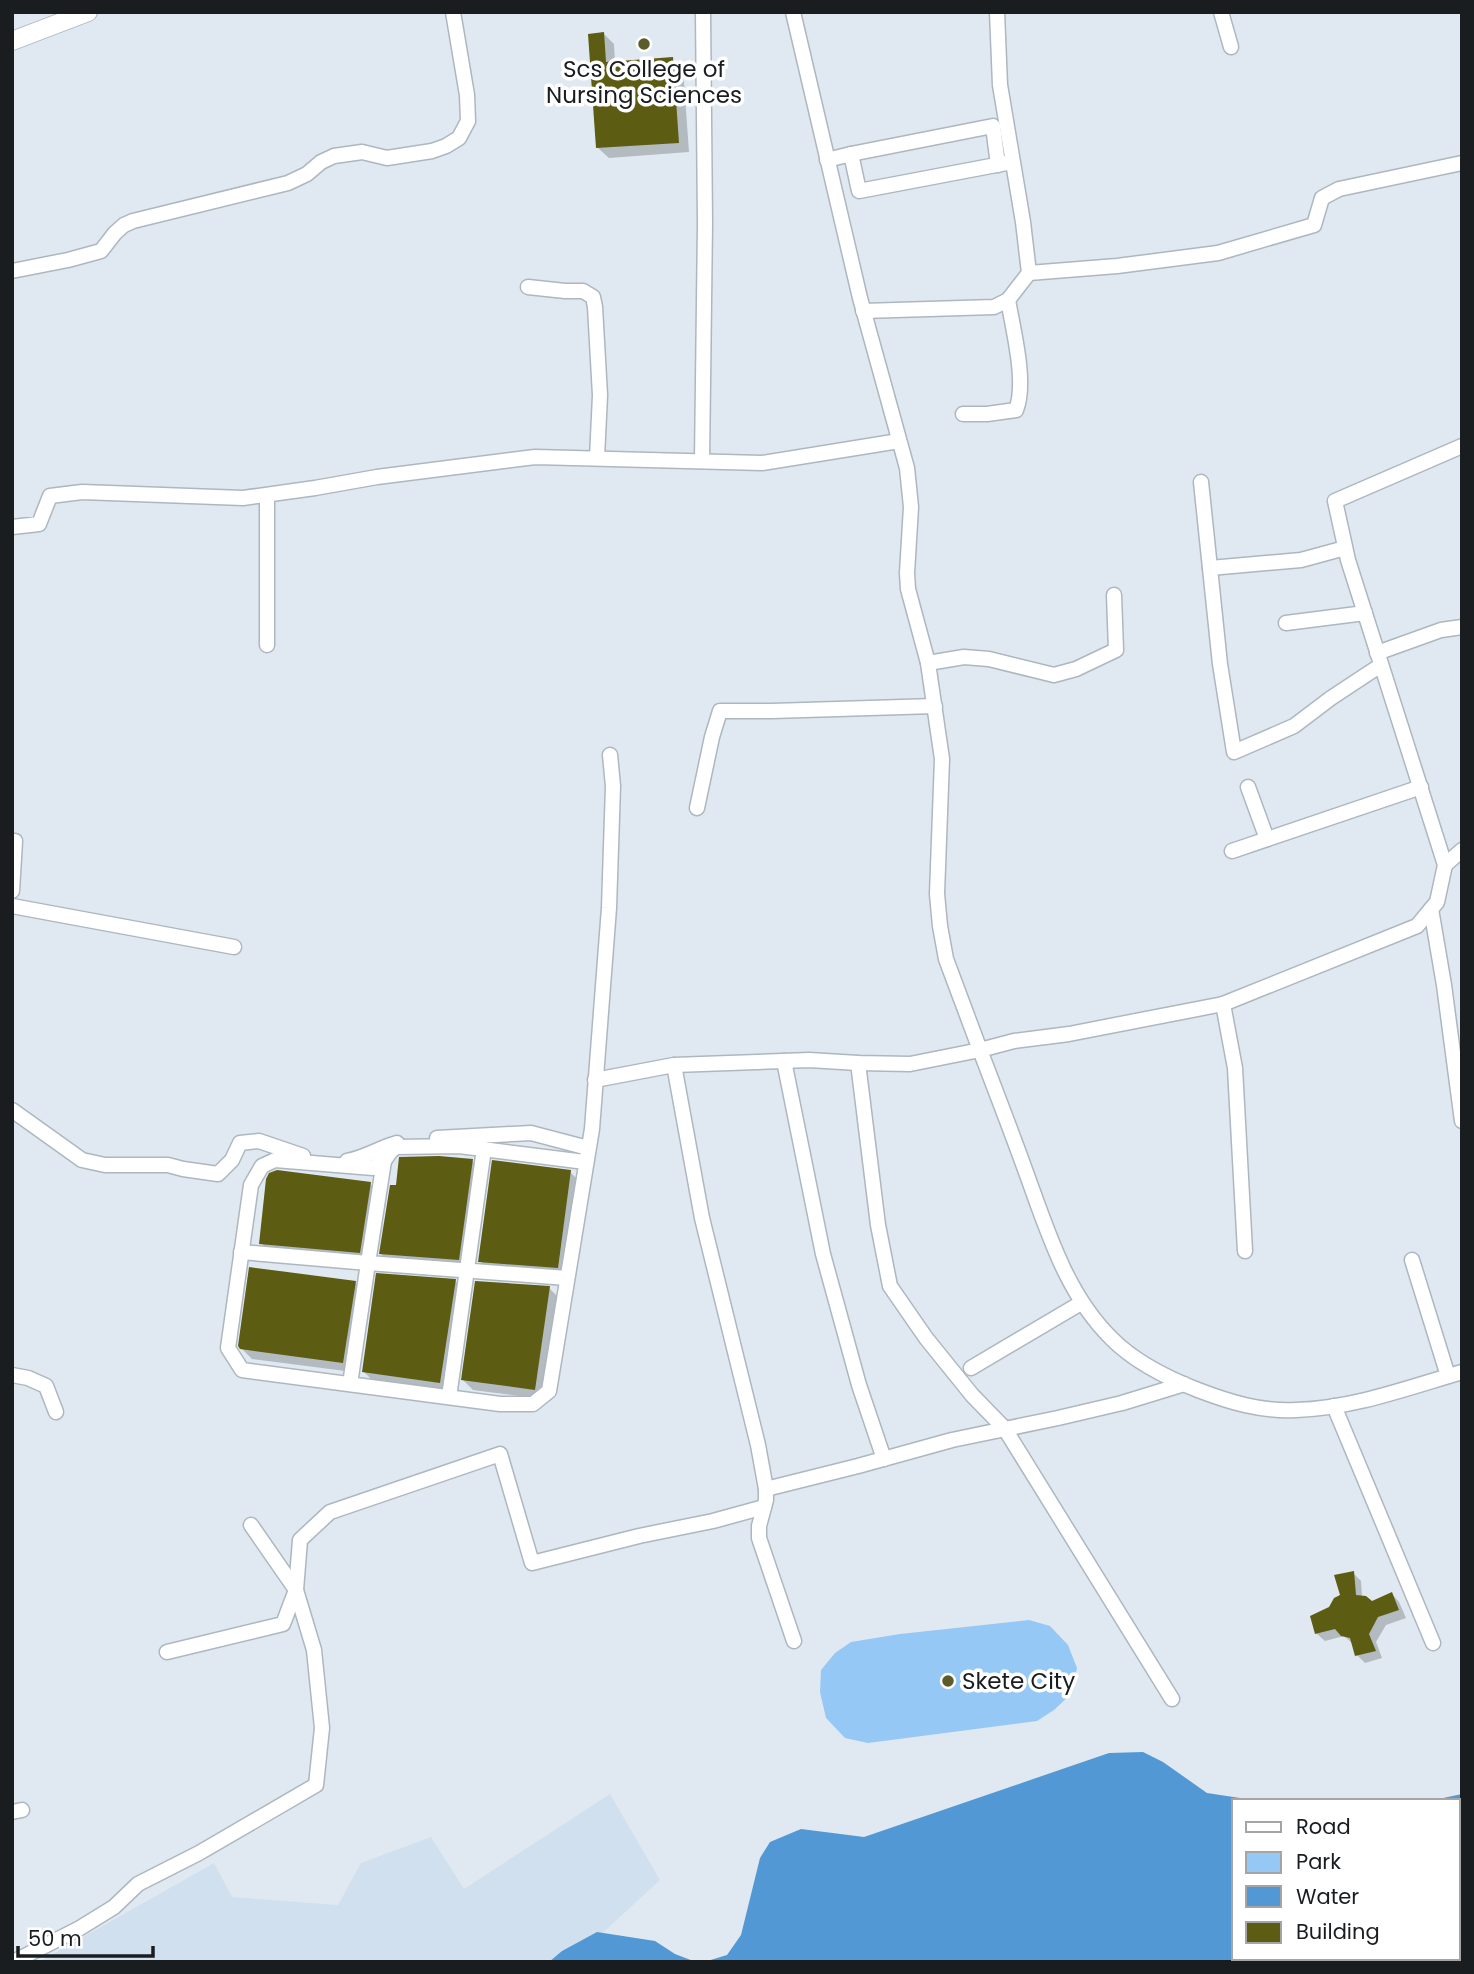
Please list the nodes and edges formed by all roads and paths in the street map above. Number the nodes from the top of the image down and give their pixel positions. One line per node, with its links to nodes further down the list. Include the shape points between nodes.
1 (88, 12): 7 (street)
2 (453, 12): 13 (street, via 468,121 459,138 446,146 387,158 362,152 334,156 288,183 133,220 101,251 87,256)
3 (703, 12): 22 (street)
4 (793, 12): 10 (street)
5 (997, 12): 12 (street)
6 (1221, 12): 8 (street)
7 (12, 41)
8 (1231, 47)
9 (851, 154): 10 (street); 12 (street, via 993,126); 12 (street, via 859,191)
10 (827, 160): 17 (street)
11 (1462, 163): 14 (street, via 1339,189 1322,198 1314,225 1218,253)
12 (1005, 164): 14 (street, via 1023,222)
13 (12, 271)
14 (1029, 273): 16 (street)
15 (528, 287): 21 (street, via 583,291 593,297 600,395)
16 (1008, 300): 17 (street, via 994,307); 18 (street, via 1019,368 1019,403 1016,410)
17 (863, 311): 19 (street)
18 (963, 414)
19 (898, 441): 22 (street, via 762,463); 34 (street, via 907,468 911,507 908,589)
20 (1462, 446): 26 (street, via 1335,501)
21 (597, 458): 22 (street); 24 (street, via 535,457)
22 (702, 461)
23 (1201, 482): 27 (street)
24 (267, 496): 25 (street, via 82,492 50,496 39,524); 32 (street)
25 (12, 527)
26 (1345, 548): 27 (street, via 1301,560); 29 (street)
27 (1210, 568): 33 (street, via 1234,752 1294,726)
28 (1114, 595): 34 (street, via 1116,650 1076,668 1054,675 989,659 964,657)
29 (1365, 613): 30 (street); 33 (street)
30 (1286, 623)
31 (1462, 627): 33 (street, via 1441,630)
32 (267, 645)
33 (1379, 659): 38 (street)
34 (928, 663): 35 (street)
35 (935, 706): 39 (street, via 720,711); 50 (street, via 942,759 940,926 946,959)
36 (610, 755): 54 (street, via 609,908)
37 (1248, 787): 40 (street)
38 (1421, 788): 40 (street); 44 (street)
39 (697, 808)
40 (1267, 839): 43 (street)
41 (15, 841): 45 (street)
42 (1462, 850): 44 (street)
43 (1232, 851)
44 (1445, 864): 47 (street, via 1437,902)
45 (12, 891)
46 (12, 906): 48 (street)
47 (1431, 909): 49 (street, via 1417,926); 56 (street)
48 (234, 947)
49 (1223, 1004): 50 (street); 60 (street, via 1235,1068)
50 (980, 1050): 52 (street, via 910,1063); 66 (street, via 1051,1242)
51 (785, 1061): 52 (street); 53 (street); 76 (street, via 823,1254)
52 (858, 1063): 75 (street, via 890,1286 926,1338)
53 (674, 1065): 54 (street); 77 (street, via 702,1218)
54 (595, 1080): 58 (street)
55 (12, 1110): 58 (street, via 82,1160 105,1165 168,1165 218,1174 240,1143 259,1141 293,1154 339,1163 409,1140 531,1133)
56 (1462, 1122)
57 (484, 1149): 58 (street); 59 (street, via 396,1147); 64 (street)
58 (587, 1155): 65 (street)
59 (384, 1161): 61 (street, via 373,1168 275,1160 262,1166 251,1185); 63 (street)
60 (1245, 1251)
61 (241, 1252): 63 (street); 70 (street, via 228,1348 242,1370)
62 (1412, 1260): 68 (street)
63 (368, 1263): 64 (street); 70 (street)
64 (468, 1270): 65 (street); 72 (street)
65 (567, 1279): 72 (street, via 549,1391 533,1404)
66 (1081, 1303): 67 (street); 71 (street, via 1112,1340 1140,1362)
67 (971, 1368)
68 (1455, 1374): 73 (street)
69 (12, 1375): 74 (street, via 46,1386)
70 (350, 1384): 72 (street)
71 (1184, 1384): 73 (street, via 1253,1408); 75 (street)
72 (449, 1397)
73 (1334, 1406): 82 (street)
74 (56, 1412)
75 (1005, 1429): 76 (street); 84 (street)
76 (884, 1459): 77 (street)
77 (766, 1489): 78 (street)
78 (764, 1507): 80 (street, via 532,1563 500,1454 330,1512 300,1540); 81 (street, via 759,1538)
79 (251, 1525): 80 (street)
80 (296, 1590): 83 (street, via 283,1624); 85 (street, via 314,1650 322,1728 316,1785 138,1884 114,1907 80,1928)
81 (794, 1641)
82 (1433, 1643)
83 (167, 1652)
84 (1172, 1699)
85 (13, 1962)

